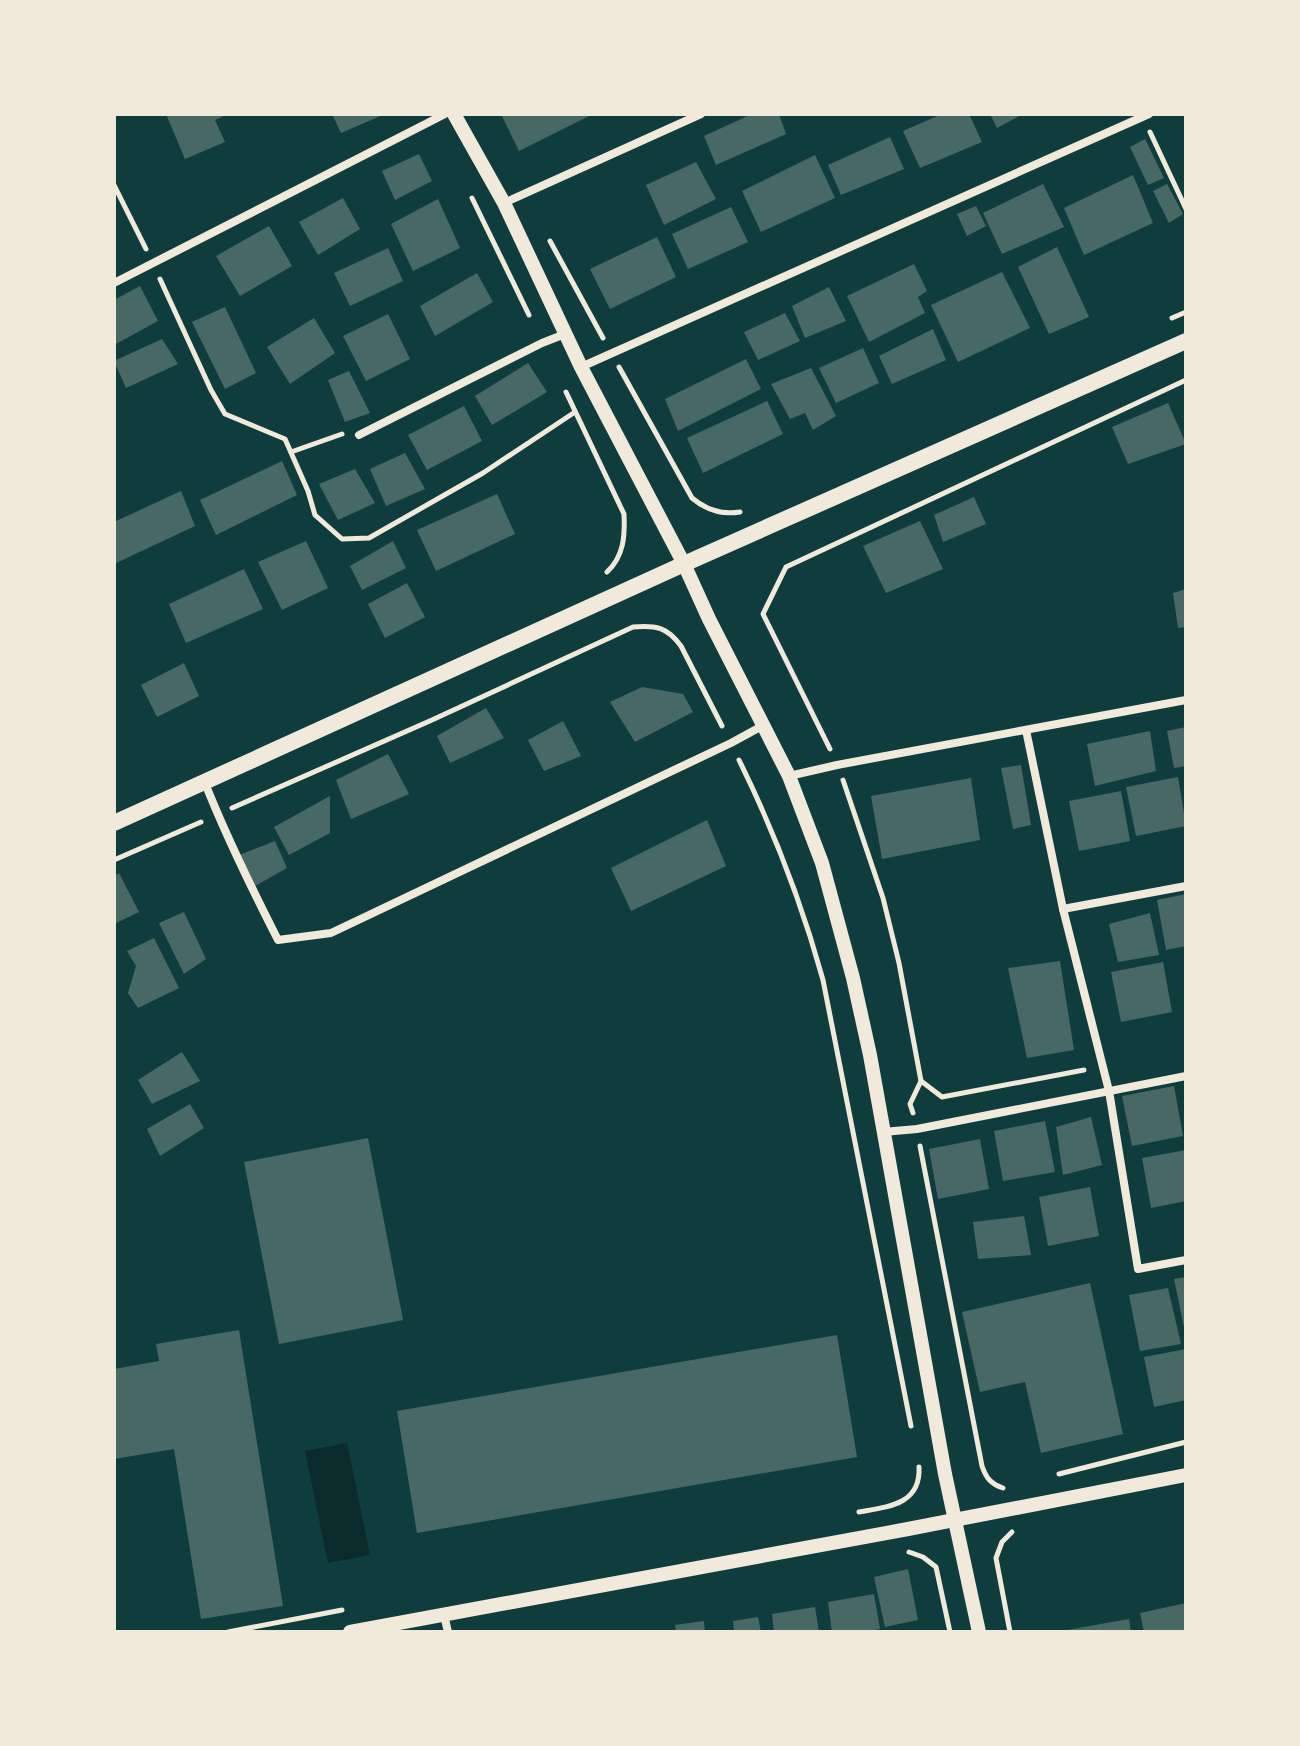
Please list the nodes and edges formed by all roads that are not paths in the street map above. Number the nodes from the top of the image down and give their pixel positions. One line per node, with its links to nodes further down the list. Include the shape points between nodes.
1 (445, 114): 6 (street)
2 (454, 114): 5 (street)
3 (701, 114): 5 (street)
4 (1146, 115): 9 (street)
5 (504, 203): 7 (street)
6 (114, 283)
7 (565, 334): 9 (street); 10 (street)
8 (1186, 341): 11 (main road)
9 (581, 367): 11 (street)
10 (359, 435)
11 (684, 564): 13 (street); 16 (main road)
12 (1186, 700): 14 (street)
13 (764, 725): 15 (street); 16 (street, via 331,933 278,940)
14 (1026, 730): 15 (street); 19 (street)
15 (789, 776): 22 (street, via 822,863 853,978)
16 (204, 782): 17 (main road)
17 (114, 823)
18 (1186, 886): 19 (street)
19 (1063, 909): 21 (street)
20 (1186, 1076): 21 (street)
21 (1109, 1091): 22 (street); 23 (street, via 1138,1269)
22 (882, 1132): 25 (street)
23 (1186, 1260)
24 (1186, 1475): 25 (street)
25 (954, 1519): 26 (street); 29 (street)
26 (444, 1615): 27 (street); 28 (street)
27 (350, 1632)
28 (448, 1632)
29 (979, 1632)

